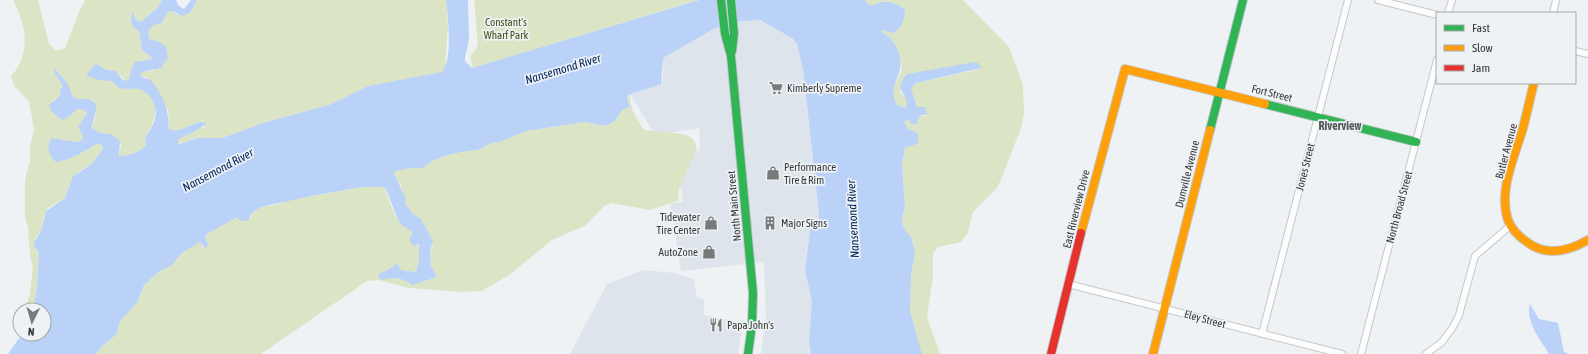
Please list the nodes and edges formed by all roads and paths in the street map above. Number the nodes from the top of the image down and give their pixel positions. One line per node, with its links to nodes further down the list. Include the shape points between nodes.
1 (722, 0): 13 (street, North Main Street, via 724,29)
2 (731, 0): 13 (street, North Main Street)
3 (1243, 0): 17 (street, Dumville Avenue)
4 (1348, 0): 18 (street, Jones Street)
5 (1378, 0): 10 (street)
6 (1452, 0): 8 (street)
7 (1556, 0): 9 (street)
8 (1448, 12)
9 (1553, 12)
10 (1436, 15)
11 (1576, 51): 12 (street)
12 (1588, 54)
13 (731, 56): 25 (street, North Main Street, via 753,293)
14 (1436, 64): 19 (street, North Broad Street)
15 (1124, 70): 17 (street, Fort Street, via 1127,68); 22 (street, East Riverview Drive)
16 (1534, 84): 20 (street, Butler Avenue, via 1508,186 1506,208)
17 (1220, 92): 18 (street, Fort Street); 23 (street, Dumville Avenue)
18 (1318, 116): 19 (street, Fort Street); 24 (street, Jones Street)
19 (1416, 142): 29 (street, North Broad Street)
20 (1510, 226): 21 (street, via 1535,246 1551,251 1570,249); 30 (street, via 1475,256 1459,315 1442,342)
21 (1588, 240)
22 (1068, 284): 23 (street, Eley Street); 26 (street, East Riverview Drive)
23 (1164, 308): 24 (street, Eley Street); 27 (street, Dumville Avenue)
24 (1262, 334): 28 (street, Eley Street)
25 (748, 354)
26 (1051, 354)
27 (1153, 354)
28 (1342, 354)
29 (1361, 354)
30 (1426, 354)

